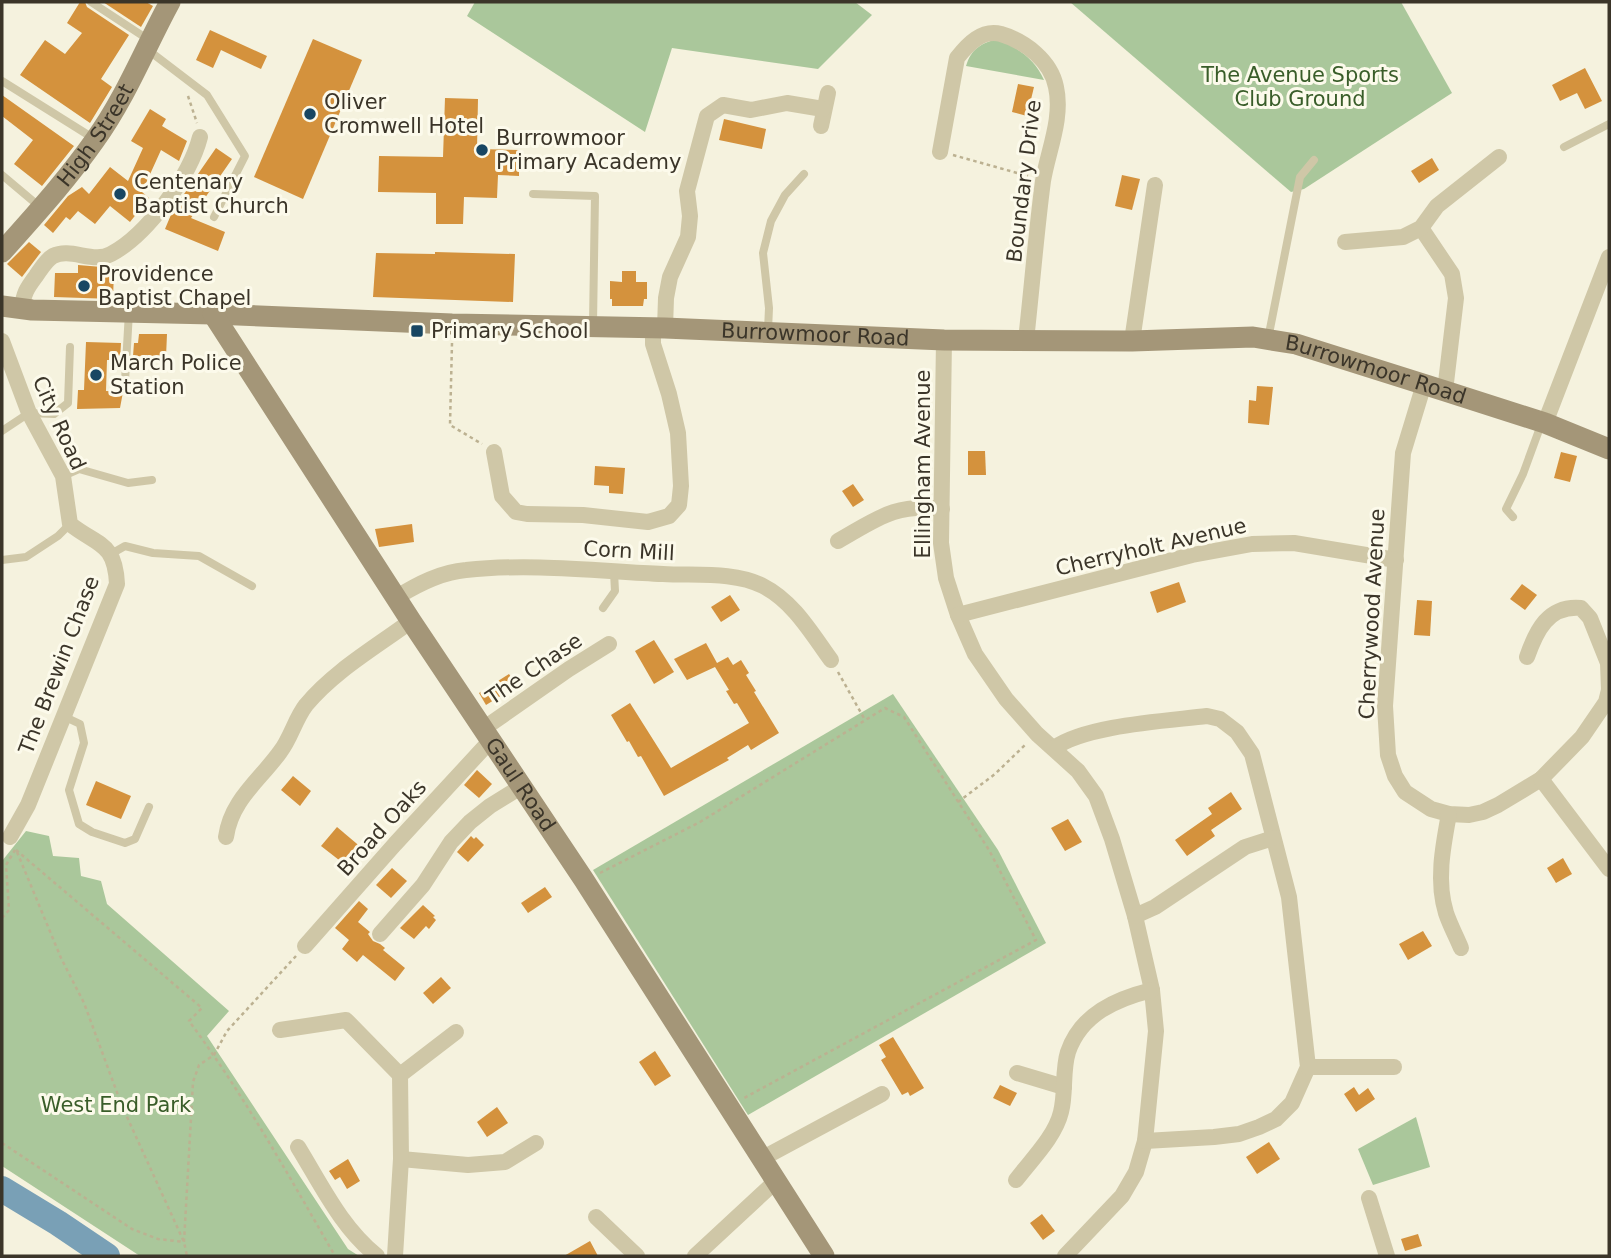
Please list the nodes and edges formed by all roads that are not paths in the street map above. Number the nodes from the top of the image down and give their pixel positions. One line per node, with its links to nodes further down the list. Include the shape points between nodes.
1 (91, 2): 3 (lane)
2 (170, 2): 3 (street, High Street)
3 (148, 45): 8 (street, High Street); 18 (lane, via 207,95 245,156)
4 (2, 81): 8 (lane)
5 (824, 109): 27 (street, via 787,103 751,110 723,105 707,116 687,191 688,237 670,277)
6 (1609, 124): 9 (lane)
7 (200, 137): 23 (street, via 187,169 147,227 109,256 54,256)
8 (96, 140): 17 (street, High Street)
9 (1564, 147)
10 (940, 152): 30 (street, Boundary Drive, via 957,58 976,38 996,33 1012,37 1041,58 1056,86 1058,112 1044,180)
11 (1499, 158): 19 (street, via 1437,206)
12 (1314, 160): 29 (lane, via 1300,177)
13 (804, 174): 28 (lane, via 771,221 763,253)
14 (2, 175): 17 (lane)
15 (1154, 185): 33 (street)
16 (533, 194): 26 (lane, via 596,196)
17 (41, 208): 21 (street, High Street)
18 (214, 216)
19 (1421, 228): 20 (street, via 1402,237); 37 (street, via 1452,274 1454,286)
20 (1345, 242)
21 (2, 252)
22 (1609, 257): 39 (street)
23 (12, 308): 24 (street, Burrowmoor Road)
24 (130, 312): 25 (street, Burrowmoor Road); 35 (lane)
25 (213, 314): 26 (street, Burrowmoor Road); 54 (street, Gaul Road)
26 (593, 327): 27 (street, Burrowmoor Road)
27 (659, 328): 28 (street, Burrowmoor Road); 42 (street, via 653,344 678,433 681,486 679,505 669,516 648,522 516,512 502,496)
28 (768, 333): 32 (street, Burrowmoor Road)
29 (1268, 339): 33 (street, Burrowmoor Road); 36 (street, Burrowmoor Road)
30 (1026, 340): 32 (street, Burrowmoor Road); 33 (street, Burrowmoor Road)
31 (2, 341): 38 (street, City Road)
32 (944, 341): 45 (street, Ellingham Avenue)
33 (1132, 341)
34 (70, 347): 38 (lane, via 68,403 54,414)
35 (125, 381)
36 (1424, 384): 37 (street, Burrowmoor Road); 51 (street, Cherrywood Avenue, via 1403,453)
37 (1445, 391): 39 (street, Burrowmoor Road)
38 (29, 413): 40 (lane); 43 (street, City Road)
39 (1543, 423): 41 (street, Burrowmoor Road); 46 (lane, via 1506,509)
40 (2, 431)
41 (1609, 449)
42 (494, 452)
43 (62, 476): 44 (lane, via 79,469 128,483); 47 (street, City Road)
44 (152, 480)
45 (942, 509): 48 (street, via 919,506 888,512); 56 (street, Ellingham Avenue, via 946,578)
46 (1513, 517)
47 (70, 524): 49 (street, The Brewin Chase, via 102,543); 50 (lane, via 26,557)
48 (838, 541)
49 (111, 554): 53 (lane, via 125,546 153,554 199,556); 62 (street, The Brewin Chase, via 117,584)
50 (2, 560)
51 (1396, 560): 56 (street, Cherryholt Avenue, via 1294,543 1252,544); 68 (street, Cherrywood Avenue, via 1385,706 1388,755 1405,792 1431,809)
52 (614, 572): 54 (street, Corn Mill, via 465,570 415,585); 55 (lane, via 614,591); 60 (street, Corn Mill, via 712,576 761,584 801,618)
53 (252, 586)
54 (397, 597): 57 (street, Gaul Road)
55 (603, 608)
56 (958, 615): 64 (street, Ellingham Avenue, via 975,654 1006,699)
57 (411, 621): 63 (street, Gaul Road); 69 (street, via 304,707 281,751 244,794 229,820)
58 (609, 644): 63 (street, The Chase, via 569,669)
59 (1527, 657): 61 (street, via 1548,617 1566,606 1580,608 1590,618 1605,652)
60 (831, 660)
61 (1609, 690): 65 (street, Cherrywood Avenue, via 1582,737)
62 (63, 716): 67 (lane, via 80,724 84,743 69,789 79,824 125,843 135,839); 71 (street, The Brewin Chase)
63 (487, 734): 66 (street, Gaul Road); 75 (street, Broad Oaks)
64 (1054, 748): 70 (street, via 1076,735 1097,731 1207,716 1220,719 1237,732 1252,754); 73 (street, Ellingham Avenue, via 1096,796)
65 (1541, 779): 68 (street, Cherrywood Avenue, via 1483,812); 72 (street)
66 (520, 787): 74 (street, via 470,822); 89 (street, Gaul Road)
67 (149, 807)
68 (1450, 814): 76 (street, via 1441,878 1446,911)
69 (226, 837)
70 (1273, 838): 73 (street, via 1245,847); 80 (street, via 1289,897)
71 (11, 840)
72 (1609, 869)
73 (1135, 916): 77 (street, Ellingham Avenue)
74 (380, 934)
75 (305, 946)
76 (1461, 948)
77 (1152, 990): 84 (street, via 1106,1006 1087,1021 1069,1052); 86 (street, Ellingham Avenue, via 1156,1031)
78 (280, 1030): 83 (street, via 346,1020)
79 (456, 1032): 83 (street)
80 (1308, 1067): 81 (street); 86 (street, via 1292,1103 1276,1119 1259,1127 1214,1137)
81 (1394, 1067)
82 (1017, 1073): 84 (street)
83 (400, 1075): 90 (street)
84 (1064, 1087): 91 (street, via 1061,1113 1050,1135)
85 (882, 1094): 89 (street)
86 (1145, 1141): 100 (street, Ellingham Avenue, via 1136,1172 1122,1196)
87 (536, 1143): 90 (street, via 505,1162 468,1165)
88 (299, 1147): 95 (street, via 343,1222)
89 (763, 1158): 92 (street, Gaul Road)
90 (401, 1159): 96 (street)
91 (1016, 1180)
92 (776, 1181): 98 (street); 99 (street, Gaul Road)
93 (1369, 1198): 101 (street)
94 (596, 1217): 97 (street)
95 (377, 1256)
96 (395, 1256)
97 (637, 1256)
98 (695, 1256)
99 (824, 1256)
100 (1065, 1256)
101 (1387, 1256)

